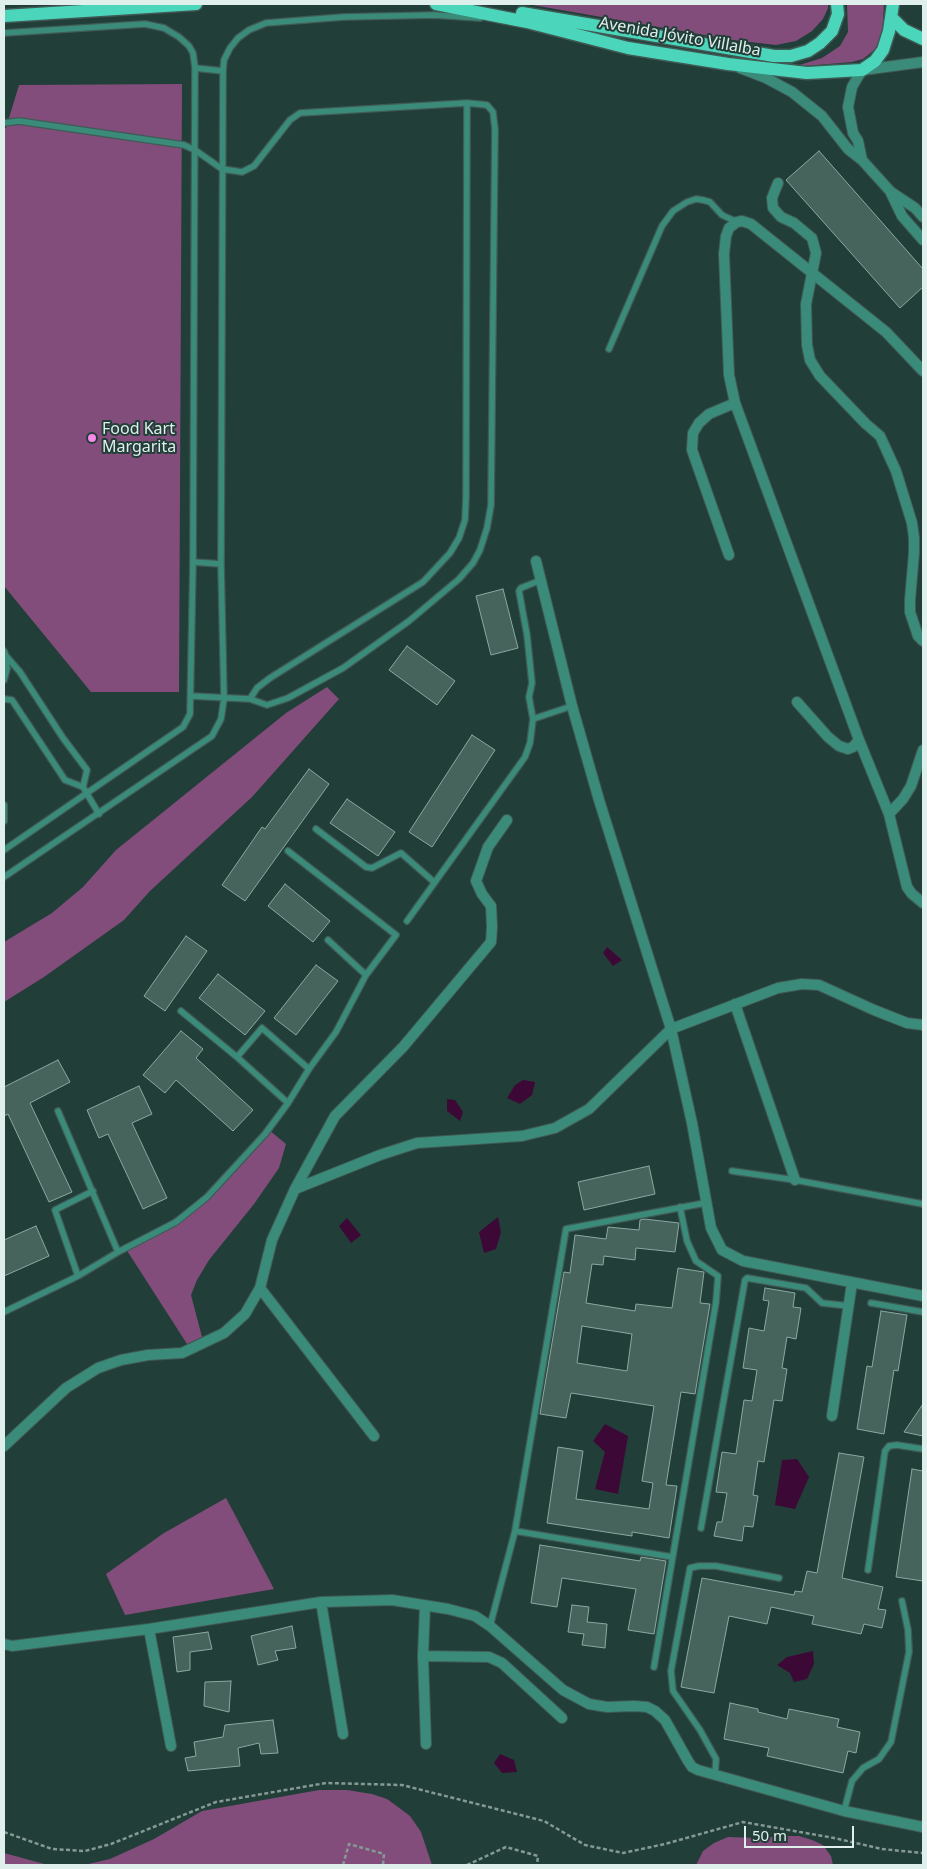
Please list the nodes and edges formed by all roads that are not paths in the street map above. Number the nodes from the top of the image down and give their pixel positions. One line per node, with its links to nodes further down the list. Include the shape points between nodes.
1 (196, 4): 6 (main road)
2 (436, 4): 8 (main road, Avenida Jóvito Villalba)
3 (473, 4): 4 (main road, via 774,56 791,56 820,43 832,31 838,14)
4 (837, 4)
5 (893, 4): 7 (main road)
6 (4, 16)
7 (892, 18): 10 (main road, via 904,30); 14 (main road, via 882,50 875,61)
8 (527, 22): 12 (main road, Avenida Jóvito Villalba, via 628,48); 15 (lane, via 434,15 266,23 238,38 224,60)
9 (4, 33): 13 (lane, via 144,24 164,28 179,37 194,53)
10 (923, 39)
11 (923, 62): 14 (street)
12 (728, 64): 14 (main road, Avenida Jóvito Villalba, via 807,73); 19 (street, via 792,92 822,116 848,149)
13 (195, 68): 15 (lane); 18 (lane)
14 (862, 70): 19 (street, via 852,87 848,107)
15 (223, 72): 20 (lane)
16 (467, 103): 20 (lane, via 300,113 290,120 254,166 242,172); 41 (lane, via 466,496 465,520 459,538 450,553 422,582 270,678 257,688); 41 (lane, via 487,105 493,112 495,129 490,505 480,550 459,578 409,621 344,668 288,698 267,705)
17 (4, 123): 18 (lane, via 32,123 184,145)
18 (195, 150): 20 (lane); 32 (lane)
19 (862, 160): 22 (street)
20 (222, 169): 33 (lane)
21 (778, 183): 26 (street, via 772,198 773,208 812,238 816,253)
22 (890, 191): 23 (street); 25 (street, via 902,216)
23 (923, 217)
24 (737, 222): 26 (street, via 742,220 751,224); 27 (lane, via 703,200 696,199 673,211 662,226); 29 (street, via 729,228 724,249 728,362)
25 (923, 240)
26 (812, 272): 28 (street, via 886,332); 35 (street, via 806,304 808,353 820,376 880,436 893,460 912,523 914,553 910,612 918,636)
27 (609, 349)
28 (923, 371)
29 (735, 403): 30 (street, via 709,414 699,423 693,433 692,450); 45 (street)
30 (730, 555)
31 (536, 561): 34 (street)
32 (193, 562): 33 (lane); 38 (lane)
33 (221, 564): 40 (lane)
34 (541, 580): 43 (street); 44 (lane, via 521,588 519,592 527,635)
35 (923, 641)
36 (5, 653): 37 (lane, via 7,669); 47 (lane, via 87,770)
37 (4, 680)
38 (191, 696): 40 (lane); 48 (lane, via 190,714 183,727)
39 (4, 699): 47 (lane, via 12,700 66,780)
40 (224, 699): 41 (lane); 50 (lane, via 221,719 212,736)
41 (250, 699)
42 (797, 702): 45 (street, via 839,746 848,749)
43 (572, 706): 44 (lane); 66 (street)
44 (533, 719): 58 (lane, via 525,757)
45 (859, 740): 51 (street)
46 (923, 750): 51 (street, via 911,786)
47 (83, 787): 48 (lane)
48 (87, 794): 50 (lane); 55 (lane)
49 (4, 805): 53 (lane)
50 (99, 814): 57 (lane)
51 (889, 814): 59 (street, via 907,887)
52 (507, 820): 73 (street, via 488,847 476,881 491,906 491,942 404,1047 334,1116)
53 (4, 821)
54 (316, 829): 58 (lane, via 366,868 401,853)
55 (4, 850)
56 (288, 851): 62 (lane, via 396,935)
57 (4, 877)
58 (434, 882): 60 (lane)
59 (923, 903)
60 (407, 921)
61 (328, 940): 62 (lane)
62 (366, 975): 68 (lane, via 336,1032)
63 (735, 1004): 65 (street, via 778,988 819,985 907,1023); 66 (street); 72 (street)
64 (181, 1011): 67 (lane)
65 (923, 1025)
66 (671, 1029): 73 (street, via 589,1108 555,1128 522,1136 417,1143); 75 (street, via 692,1123)
67 (237, 1057): 68 (lane, via 262,1028); 69 (lane)
68 (309, 1070): 69 (lane)
69 (288, 1103): 78 (lane, via 265,1134 207,1197 176,1222)
70 (58, 1111): 74 (lane)
71 (732, 1171): 72 (lane)
72 (795, 1180): 76 (lane)
73 (295, 1189): 81 (street, via 272,1240)
74 (93, 1191): 78 (lane); 79 (lane, via 55,1210)
75 (705, 1203): 77 (lane); 80 (street, via 711,1228 722,1250 743,1261)
76 (923, 1204)
77 (680, 1207): 92 (lane, via 566,1229); 93 (lane, via 687,1240 696,1261 718,1276)
78 (118, 1252): 79 (lane)
79 (78, 1276): 85 (lane)
80 (852, 1282): 82 (street); 84 (street)
81 (260, 1288): 88 (street); 89 (street, via 245,1314 224,1333 182,1353 148,1354 98,1368 66,1388)
82 (923, 1296)
83 (872, 1303): 86 (lane)
84 (849, 1306): 87 (street); 91 (lane, via 822,1302 806,1288 745,1280)
85 (4, 1312)
86 (923, 1312)
87 (832, 1416)
88 (374, 1436)
89 (4, 1446)
90 (923, 1449): 94 (lane, via 897,1444 885,1451)
91 (701, 1528)
92 (515, 1531): 93 (lane); 99 (lane)
93 (672, 1557): 103 (lane)
94 (868, 1570)
95 (779, 1578): 108 (lane, via 716,1566 690,1568 671,1671 672,1691 716,1759)
96 (902, 1601): 109 (lane, via 909,1652 892,1742 879,1759 863,1768 852,1781)
97 (321, 1602): 98 (street, via 392,1600); 100 (street); 105 (street)
98 (425, 1606): 99 (street, via 475,1616); 102 (street)
99 (490, 1626): 108 (street, via 563,1690 589,1704 647,1707 655,1711 665,1720 692,1767)
100 (149, 1628): 101 (street, via 12,1646); 107 (street)
101 (4, 1644)
102 (423, 1656): 104 (street, via 489,1657 502,1663); 106 (street)
103 (654, 1667)
104 (562, 1718)
105 (343, 1734)
106 (426, 1744)
107 (171, 1746)
108 (715, 1775): 109 (street)
109 (844, 1811): 110 (street)
110 (923, 1827)

